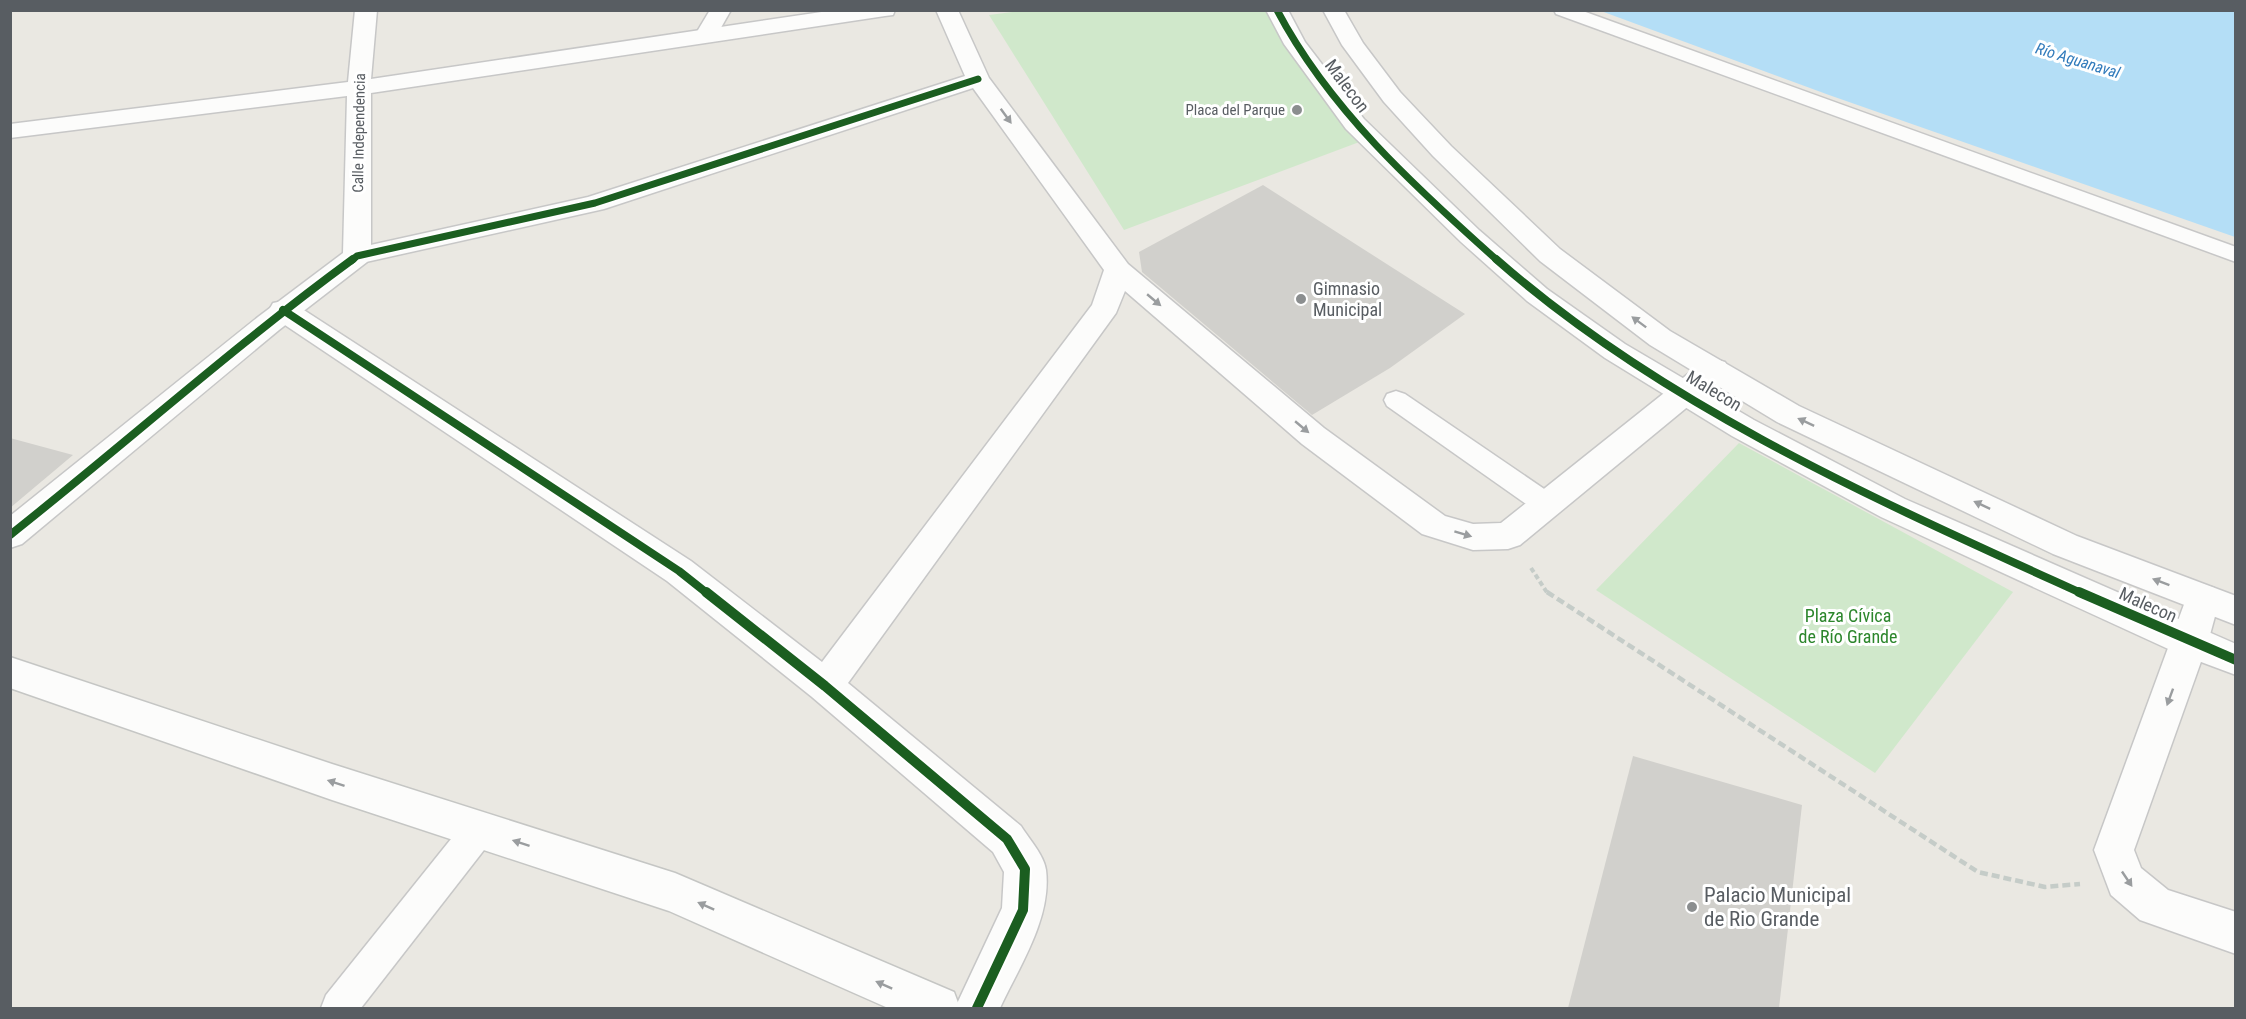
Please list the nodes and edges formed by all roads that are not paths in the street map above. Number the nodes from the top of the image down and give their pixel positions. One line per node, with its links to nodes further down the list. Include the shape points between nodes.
1 (366, 10): 10 (street, Calle Independencia)
2 (721, 10): 8 (street)
3 (885, 10): 8 (street)
4 (947, 10): 9 (street)
5 (1277, 10): 17 (street, Malecon, via 1295,44 1355,124 1470,236 1537,295 1615,351)
6 (1333, 10): 16 (street, Malecon, one-way to 6, via 1660,338 1550,255 1392,97 1353,45)
7 (1562, 10): 12 (lane)
8 (706, 35): 10 (street)
9 (978, 79): 13 (street, via 595,203); 14 (street, one-way to 14)
10 (359, 88): 11 (street); 13 (street, Calle Independencia)
11 (10, 131)
12 (2235, 255)
13 (357, 256): 15 (street)
14 (1118, 270): 19 (street, one-way to 19, via 1314,436 1434,525 1473,537 1508,536); 26 (street, via 1106,307)
15 (283, 310): 20 (street); 26 (street, via 679,571)
16 (1714, 369): 17 (street); 21 (street, Malecon, one-way to 16, via 2055,540 1788,414)
17 (1684, 393): 19 (street); 23 (street, Malecon, via 1893,508)
18 (1396, 400): 19 (lane)
19 (1546, 504)
20 (10, 535)
21 (2202, 598): 22 (street, Malecon); 23 (street)
22 (2235, 611)
23 (2190, 642): 24 (street, Malecon); 28 (street, one-way to 28, via 2114,850 2126,881 2155,906)
24 (2235, 660)
25 (10, 672): 27 (street, one-way to 25)
26 (825, 686): 31 (street, via 1007,839 1025,869 1023,910)
27 (479, 830): 29 (lane); 30 (street, one-way to 27, via 675,892)
28 (2235, 933)
29 (339, 1008)
30 (938, 1008)
31 (977, 1008)

